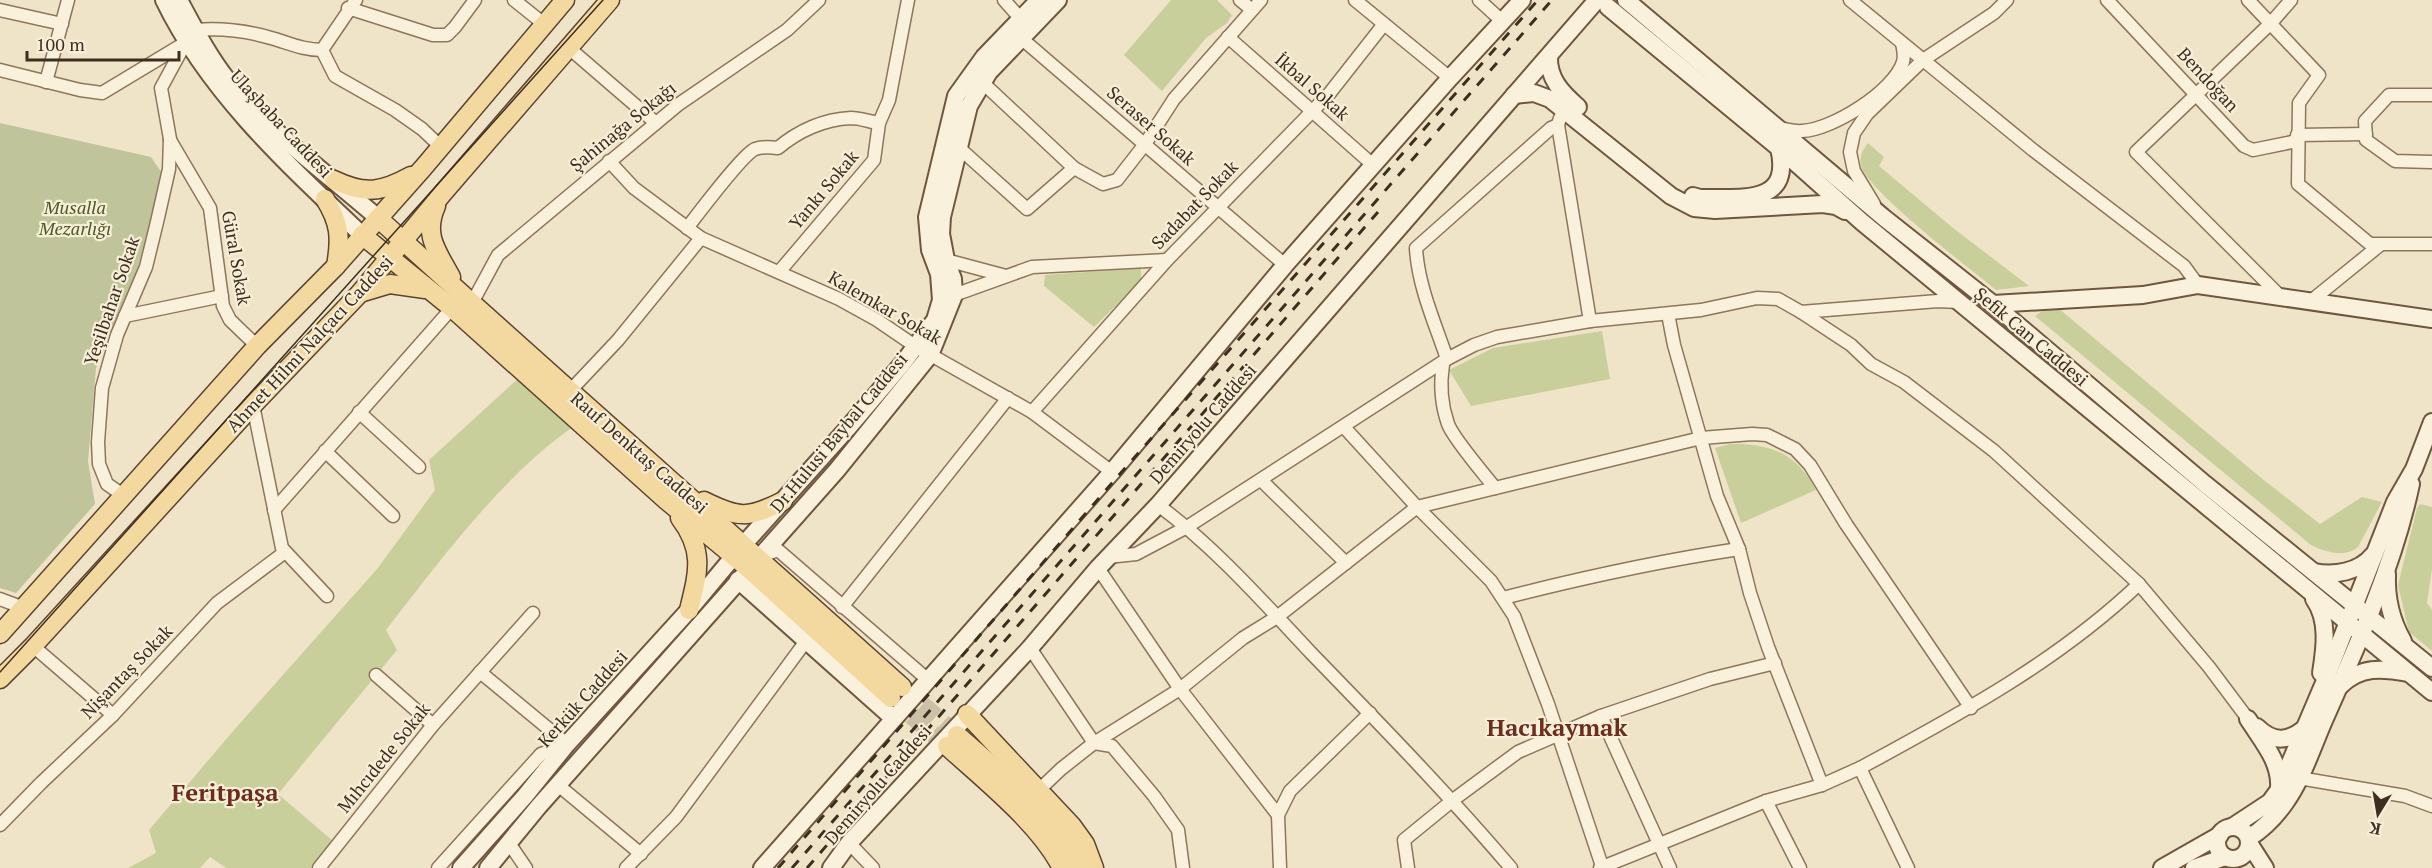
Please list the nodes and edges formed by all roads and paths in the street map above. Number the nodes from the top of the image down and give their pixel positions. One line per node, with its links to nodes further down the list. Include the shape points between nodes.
1 (68, 0): 31 (street)
2 (164, 0): 34 (main road, Ulaşbaba Caddesi)
3 (178, 0): 34 (main road, Ulaşbaba Caddesi)
4 (475, 0): 24 (street, via 447,34 433,35)
5 (514, 0): 32 (street)
6 (565, 0): 32 (main road, Ahmet Hilmi Nalçacı Caddesi)
7 (610, 0): 38 (main road, Ahmet Hilmi Nalçacı Caddesi)
8 (819, 0): 52 (street, Şahinağa Sokağı, via 787,30)
9 (1004, 0): 28 (street)
10 (1039, 0): 28 (main road)
11 (1058, 0): 36 (main road)
12 (1240, 0): 27 (street)
13 (1261, 0): 27 (street)
14 (1355, 0): 33 (street)
15 (1479, 0): 29 (street)
16 (1522, 0): 29 (main road, Demiryolu Caddesi)
17 (1626, 0): 55 (main road, Şefik Can Caddesi)
18 (1850, 0): 37 (street)
19 (2007, 0): 41 (street, via 1994,13)
20 (2107, 0): 47 (street, Bendoğan)
21 (2248, 0): 30 (street)
22 (2291, 0): 30 (street)
23 (906, 2): 53 (street, Yankı Sokak, via 889,100)
24 (352, 4): 39 (street)
25 (1603, 4): 40 (main road, Demiryolu Caddesi); 62 (main road, Şefik Can Caddesi)
26 (0, 10): 31 (street)
27 (1252, 10): 35 (street)
28 (1020, 18): 106 (main road, Dr.Hulusi Baybal Caddesi, via 984,57 956,96 927,217 941,300 935,320)
29 (1502, 21): 44 (main road, Demiryolu Caddesi)
30 (2271, 23): 47 (street); 57 (street, via 2319,75 2299,103)
31 (62, 24): 45 (street)
32 (544, 24): 61 (main road, Ahmet Hilmi Nalçacı Caddesi)
33 (1384, 24): 44 (street); 51 (street, Sadabat Sokak)
34 (191, 36): 39 (street, via 220,28 304,50); 45 (street, via 102,93); 58 (street, Yeşilbahar Sokak, via 161,88); 68 (main road, Ulaşbaba Caddesi, via 241,96); 70 (main road, Ulaşbaba Caddesi, via 219,88)
35 (1228, 37): 51 (street, İkbal Sokak); 59 (street, via 1174,99)
36 (1021, 38): 46 (main road); 59 (street, Seraser Sokak)
37 (1902, 43): 41 (street); 43 (street, via 1913,61); 55 (street, via 1904,60 1896,75 1850,115 1801,131)
38 (568, 48): 52 (street); 69 (main road, Ahmet Hilmi Nalçacı Caddesi)
39 (322, 50): 61 (street, via 335,76 395,110)
40 (1549, 56): 48 (main road, Demiryolu Caddesi); 62 (main road, via 1553,79 1564,95 1682,191 1700,198 1766,194 1778,182 1782,163)
41 (1923, 60): 43 (street); 88 (street, via 2184,266)
42 (0, 70): 45 (street)
43 (1909, 74): 73 (street, via 1867,114 1854,133 1850,152 1854,171)
44 (1450, 78): 65 (main road, Demiryolu Caddesi)
45 (46, 82)
46 (983, 83): 60 (main road, via 969,106); 67 (street)
47 (2198, 94): 57 (street, Bendoğan, via 2244,146 2253,150); 94 (street, via 2136,152)
48 (1514, 95): 50 (main road, via 1534,93); 126 (main road, Demiryolu Caddesi)
49 (2432, 95): 56 (street, via 2389,95 2366,121)
50 (1563, 108): 54 (street); 72 (main road, via 1671,196 1694,208 1823,204)
51 (1312, 111): 65 (street, İkbal Sokak); 71 (street, Sadabat Sokak)
52 (656, 123): 63 (street, Şahinağa Sokağı)
53 (879, 123): 75 (street, via 852,118 815,125 778,148 753,150); 86 (street, Yankı Sokak, via 874,160)
54 (1558, 124): 104 (street); 108 (street, via 1416,248)
55 (1778, 128): 73 (main road, Şefik Can Caddesi)
56 (2366, 134): 57 (street, Bendoğan); 64 (street, via 2366,140 2395,161)
57 (2297, 138): 80 (street, via 2298,184 2370,244)
58 (170, 139): 93 (street, Güral Sokak, via 210,208); 102 (street, Yeşilbahar Sokak, via 169,169 158,222 146,267)
59 (1145, 144): 67 (street, via 1117,180 1103,184); 71 (street, Seraser Sokak)
60 (957, 146): 67 (street, via 1028,209); 82 (main road, via 942,217)
61 (441, 147): 66 (main road, Ahmet Hilmi Nalçacı Caddesi)
62 (1779, 148): 72 (main road, Şefik Can Caddesi)
63 (609, 161): 75 (street, Kalemkar Sokak, via 634,188); 97 (street, Şahinağa Sokağı, via 498,255)
64 (2432, 162)
65 (1373, 165): 84 (main road, Demiryolu Caddesi)
66 (423, 168): 68 (main road, via 377,190 356,189); 74 (main road, Ahmet Hilmi Nalçacı Caddesi)
67 (1074, 168)
68 (334, 180): 74 (main road, Ulaşbaba Caddesi)
69 (443, 194): 78 (main road, Ahmet Hilmi Nalçacı Caddesi); 89 (main road, via 433,213 430,237)
70 (325, 200): 76 (main road, Ulaşbaba Caddesi); 85 (main road, via 339,232)
71 (1218, 207): 83 (street, Sadabat Sokak); 84 (street, Seraser Sokak)
72 (1855, 216): 96 (main road, Şefik Can Caddesi)
73 (1883, 217): 98 (main road, Şefik Can Caddesi)
74 (378, 218): 76 (main road, Ahmet Hilmi Nalçacı Caddesi); 78 (main road, Rauf Denktaş Caddesi)
75 (687, 228): 77 (street, Kalemkar Sokak)
76 (362, 235): 81 (main road, Rauf Denktaş Caddesi); 85 (main road, Ahmet Hilmi Nalçacı Caddesi)
77 (701, 238): 86 (street, Kalemkar Sokak); 109 (street, via 618,340)
78 (404, 241): 81 (main road, Ahmet Hilmi Nalçacı Caddesi); 89 (main road, Rauf Denktaş Caddesi)
79 (2432, 244): 80 (street)
80 (2380, 245): 95 (street)
81 (389, 257): 90 (main road, Rauf Denktaş Caddesi); 91 (main road, Ahmet Hilmi Nalçacı Caddesi)
82 (946, 260): 87 (street); 92 (main road)
83 (1167, 260): 87 (street, via 1032,267); 113 (street, Sadabat Sokak)
84 (1285, 265): 119 (main road, Demiryolu Caddesi)
85 (335, 267): 105 (main road, Ahmet Hilmi Nalçacı Caddesi)
86 (779, 272): 106 (street, Kalemkar Sokak, via 877,320)
87 (1006, 276): 92 (street)
88 (2198, 285): 94 (main road); 98 (main road, via 2143,295)
89 (458, 289): 97 (main road, Rauf Denktaş Caddesi)
90 (429, 290): 91 (main road, via 390,284); 99 (main road, Rauf Denktaş Caddesi)
91 (360, 293): 111 (main road, Ahmet Hilmi Nalçacı Caddesi)
92 (954, 295): 107 (main road, Dr.Hulusi Baybal Caddesi)
93 (222, 296): 102 (street); 105 (street, Güral Sokak, via 230,320)
94 (2281, 297): 95 (main road)
95 (2311, 301): 103 (main road)
96 (1958, 302): 100 (street); 140 (main road, Şefik Can Caddesi)
97 (472, 303): 109 (main road, Rauf Denktaş Caddesi)
98 (1993, 304): 138 (main road, Şefik Can Caddesi)
99 (452, 308): 112 (street); 124 (main road, Rauf Denktaş Caddesi)
100 (1801, 312): 101 (street, via 1778,299 1757,298); 139 (street, via 1960,423)
101 (1668, 314): 104 (street); 116 (street)
102 (125, 316): 123 (street, Yeşilbahar Sokak, via 102,388 98,442 99,464 107,484 120,493)
103 (2432, 319)
104 (1590, 321): 108 (street, via 1497,337)
105 (258, 346): 123 (main road, Ahmet Hilmi Nalçacı Caddesi)
106 (915, 346): 107 (street, Kalemkar Sokak); 125 (main road, Dr.Hulusi Baybal Caddesi)
107 (930, 355): 110 (street, Kalemkar Sokak); 137 (main road, Dr.Hulusi Baybal Caddesi, via 837,470)
108 (1445, 361): 115 (street); 122 (street, via 1441,380 1448,426)
109 (569, 392): 121 (main road, Rauf Denktaş Caddesi)
110 (1008, 398): 113 (street, Kalemkar Sokak); 145 (street)
111 (253, 405): 128 (street); 155 (main road, Ahmet Hilmi Nalçacı Caddesi)
112 (359, 412): 117 (street); 118 (street)
113 (1032, 412): 119 (street, Kalemkar Sokak)
114 (2432, 422): 134 (main road, via 2414,469 2395,502)
115 (1344, 427): 120 (street); 127 (street)
116 (1701, 438): 122 (street); 131 (street, via 1717,496); 170 (street, via 1767,435 1795,449 1810,465)
117 (325, 451): 128 (street); 129 (street)
118 (419, 467)
119 (1112, 472): 164 (main road, Demiryolu Caddesi)
120 (1261, 480): 130 (street); 136 (street)
121 (671, 481): 125 (main road, via 738,515 759,513); 132 (main road, Rauf Denktaş Caddesi)
122 (1495, 488): 127 (street)
123 (119, 499): 146 (main road, Ahmet Hilmi Nalçacı Caddesi)
124 (666, 500): 132 (main road, Rauf Denktaş Caddesi); 147 (main road, via 685,524 698,552)
125 (783, 501): 132 (main road, Dr.Hulusi Baybal Caddesi)
126 (1158, 505): 130 (street); 135 (main road, Demiryolu Caddesi)
127 (1417, 507): 136 (street); 142 (street)
128 (274, 510): 133 (street)
129 (393, 516)
130 (1187, 527): 135 (street, via 1136,554); 149 (street)
131 (1739, 549): 142 (street, via 1619,570); 158 (street)
132 (738, 550): 137 (main road, Rauf Denktaş Caddesi); 147 (main road, Kerkük Caddesi)
133 (285, 552): 141 (street); 173 (street, Nişantaş Sokak, via 217,603)
134 (2382, 556): 138 (main road, via 2343,572); 144 (main road); 150 (main road); 157 (main road, via 2391,616)
135 (1103, 562): 156 (main road, Demiryolu Caddesi); 166 (street)
136 (1346, 563): 149 (street)
137 (748, 569): 145 (street, via 778,550); 154 (main road); 168 (main road, Rauf Denktaş Caddesi); 184 (main road, Kerkük Caddesi)
138 (2314, 572): 144 (main road, Şefik Can Caddesi)
139 (2139, 584): 170 (street, via 2104,616); 176 (street)
140 (2308, 591): 151 (main road, Şefik Can Caddesi); 169 (main road, via 2320,608 2324,623 2325,647)
141 (327, 596)
142 (1503, 598): 179 (street, via 1537,673)
143 (0, 599): 146 (street)
144 (2355, 606): 150 (main road, Şefik Can Caddesi); 151 (main road)
145 (842, 607): 164 (street)
146 (24, 608): 152 (main road, Ahmet Hilmi Nalçacı Caddesi)
147 (689, 610): 181 (main road, Kerkük Caddesi)
148 (533, 613): 160 (street, Mıhcıdede Sokak)
149 (1277, 617): 166 (street, via 1243,638); 171 (street)
150 (2368, 617): 153 (main road); 157 (main road, Şefik Can Caddesi)
151 (2348, 623): 153 (main road, Şefik Can Caddesi); 169 (main road)
152 (0, 634)
153 (2361, 634): 161 (main road, Şefik Can Caddesi); 165 (main road)
154 (806, 641): 175 (main road); 198 (street, via 676,817)
155 (33, 646): 163 (main road, Ahmet Hilmi Nalçacı Caddesi); 173 (street)
156 (1030, 648): 172 (main road, Demiryolu Caddesi); 180 (street)
157 (2406, 648): 159 (main road, Şefik Can Caddesi)
158 (1775, 663): 174 (street); 185 (street)
159 (2432, 668)
160 (480, 672): 177 (street, Mıhcıdede Sokak); 181 (street)
161 (2409, 673): 165 (main road, via 2377,668); 167 (main road, Şefik Can Caddesi)
162 (376, 675): 177 (street)
163 (0, 679)
164 (927, 679): 175 (main road, Demiryolu Caddesi)
165 (2339, 686): 183 (main road)
166 (1180, 689): 180 (street); 191 (street)
167 (2432, 692)
168 (897, 693)
169 (2315, 705): 178 (main road)
170 (1971, 708): 182 (street)
171 (1370, 713): 188 (street); 191 (street, via 1290,791)
172 (967, 714): 186 (main road); 196 (main road, Demiryolu Caddesi)
173 (113, 715): 192 (street, Nişantaş Sokak)
174 (1601, 716): 179 (street); 197 (street)
175 (893, 718): 207 (main road, Demiryolu Caddesi)
176 (2248, 719): 178 (main road, via 2275,739 2296,736); 187 (main road, via 2279,771)
177 (433, 725): 201 (street, Mıhcıdede Sokak)
178 (2306, 727): 187 (main road)
179 (1557, 734): 188 (street, via 1518,752); 200 (street)
180 (1091, 738): 186 (street); 213 (street, via 1112,746 1154,796 1178,830)
181 (567, 744): 202 (street, via 541,754); 203 (main road, Kerkük Caddesi)
182 (1860, 768): 185 (street); 219 (street)
183 (2299, 778): 190 (street, via 2405,796); 194 (main road, via 2276,815)
184 (558, 785): 195 (main road, Kerkük Caddesi); 198 (street)
185 (1822, 785): 189 (street)
186 (1039, 790): 212 (main road, via 1079,835)
187 (2278, 790): 193 (main road, via 2270,802)
188 (1453, 800): 215 (street, via 1404,840); 216 (street)
189 (1766, 801): 197 (street); 218 (street)
190 (2432, 806)
191 (1278, 815): 214 (street)
192 (0, 825)
193 (2226, 831): 194 (main road, via 2242,830); 199 (main road, via 2218,849); 220 (main road)
194 (2249, 840): 199 (main road, via 2246,854); 222 (main road)
195 (509, 843): 204 (main road, Kerkük Caddesi); 205 (street)
196 (849, 843): 208 (main road, Demiryolu Caddesi); 209 (street)
197 (1659, 844): 200 (street); 217 (street)
198 (641, 854): 206 (street)
199 (2231, 861): 221 (main road)
200 (1601, 867)
201 (319, 868)
202 (438, 868)
203 (461, 868)
204 (488, 868)
205 (526, 868)
206 (626, 868)
207 (762, 868)
208 (831, 868)
209 (873, 868)
210 (1062, 868): 211 (main road, via 952,741 1032,805)
211 (1079, 868)
212 (1094, 868)
213 (1183, 868)
214 (1280, 868)
215 (1408, 868)
216 (1511, 868)
217 (1670, 868)
218 (1800, 868)
219 (1908, 868)
220 (2162, 868)
221 (2194, 868)
222 (2265, 868)

